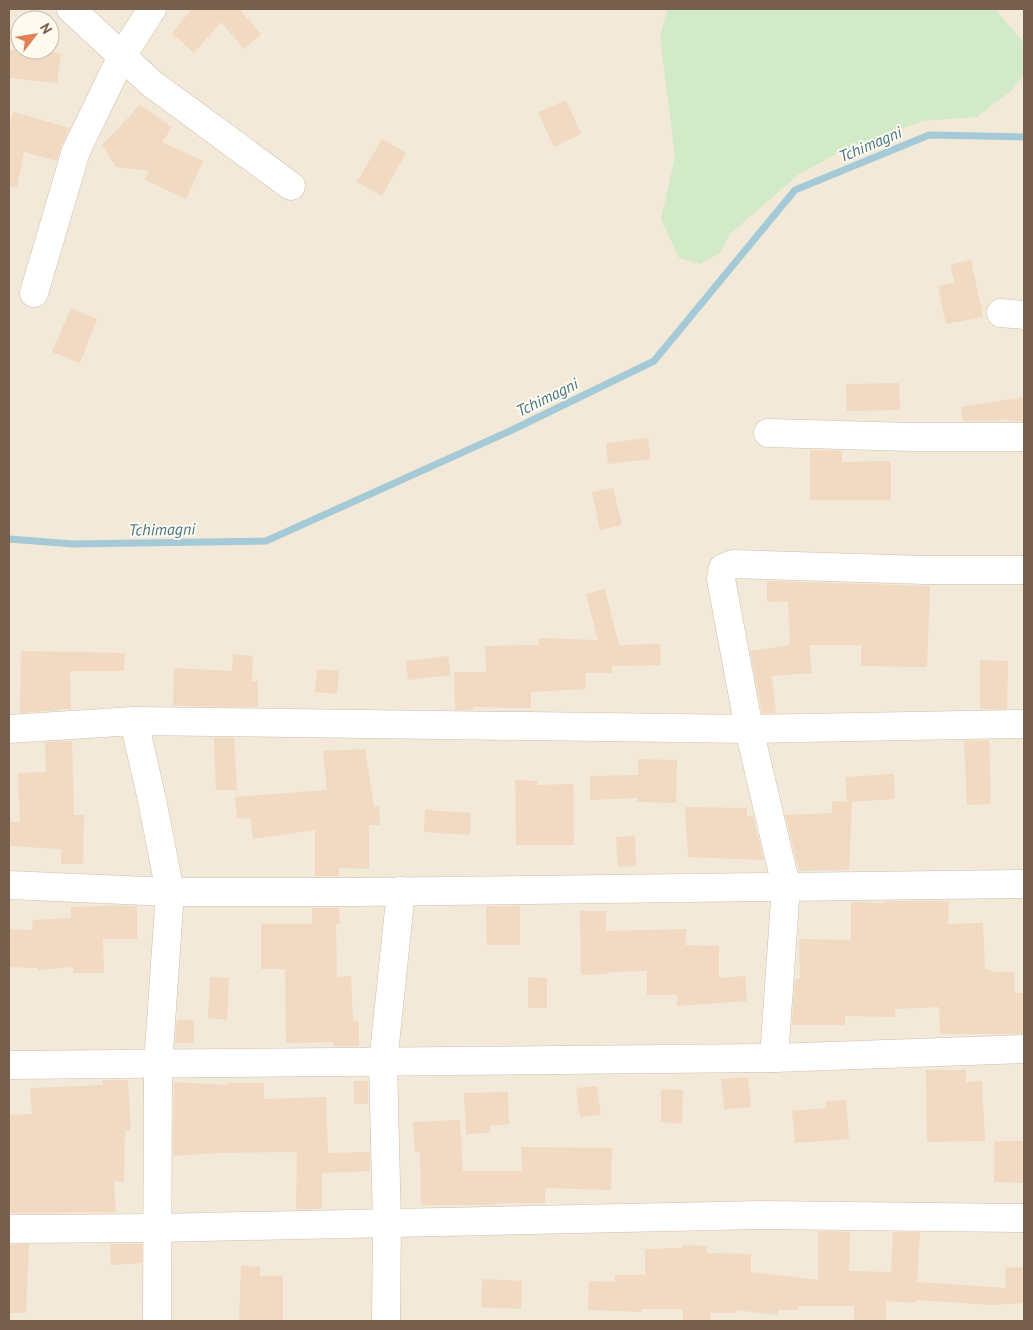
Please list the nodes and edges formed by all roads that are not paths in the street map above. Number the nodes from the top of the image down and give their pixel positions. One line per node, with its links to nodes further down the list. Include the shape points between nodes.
1 (71, 9): 3 (street)
2 (152, 9): 3 (street)
3 (122, 56): 4 (street, via 151,83); 5 (street, via 76,151)
4 (291, 186)
5 (34, 292)
6 (768, 433): 7 (street)
7 (1024, 437)
8 (1024, 570): 12 (street, via 733,564 723,568 721,579)
9 (134, 721): 11 (street); 12 (street); 17 (street)
10 (1024, 724): 12 (street)
11 (9, 729)
12 (749, 729): 15 (street)
13 (1024, 884): 15 (street)
14 (9, 885): 17 (street)
15 (786, 886): 16 (street); 19 (street)
16 (401, 891): 17 (street); 20 (street)
17 (170, 892): 22 (street)
18 (1024, 1048): 19 (street)
19 (774, 1058): 20 (street)
20 (384, 1062): 22 (street); 24 (street)
21 (9, 1065): 22 (street)
22 (158, 1065): 25 (street)
23 (1024, 1218): 24 (street, via 762,1215)
24 (387, 1223): 25 (street); 28 (street)
25 (157, 1228): 26 (street); 27 (street)
26 (9, 1229)
27 (157, 1321)
28 (386, 1321)

